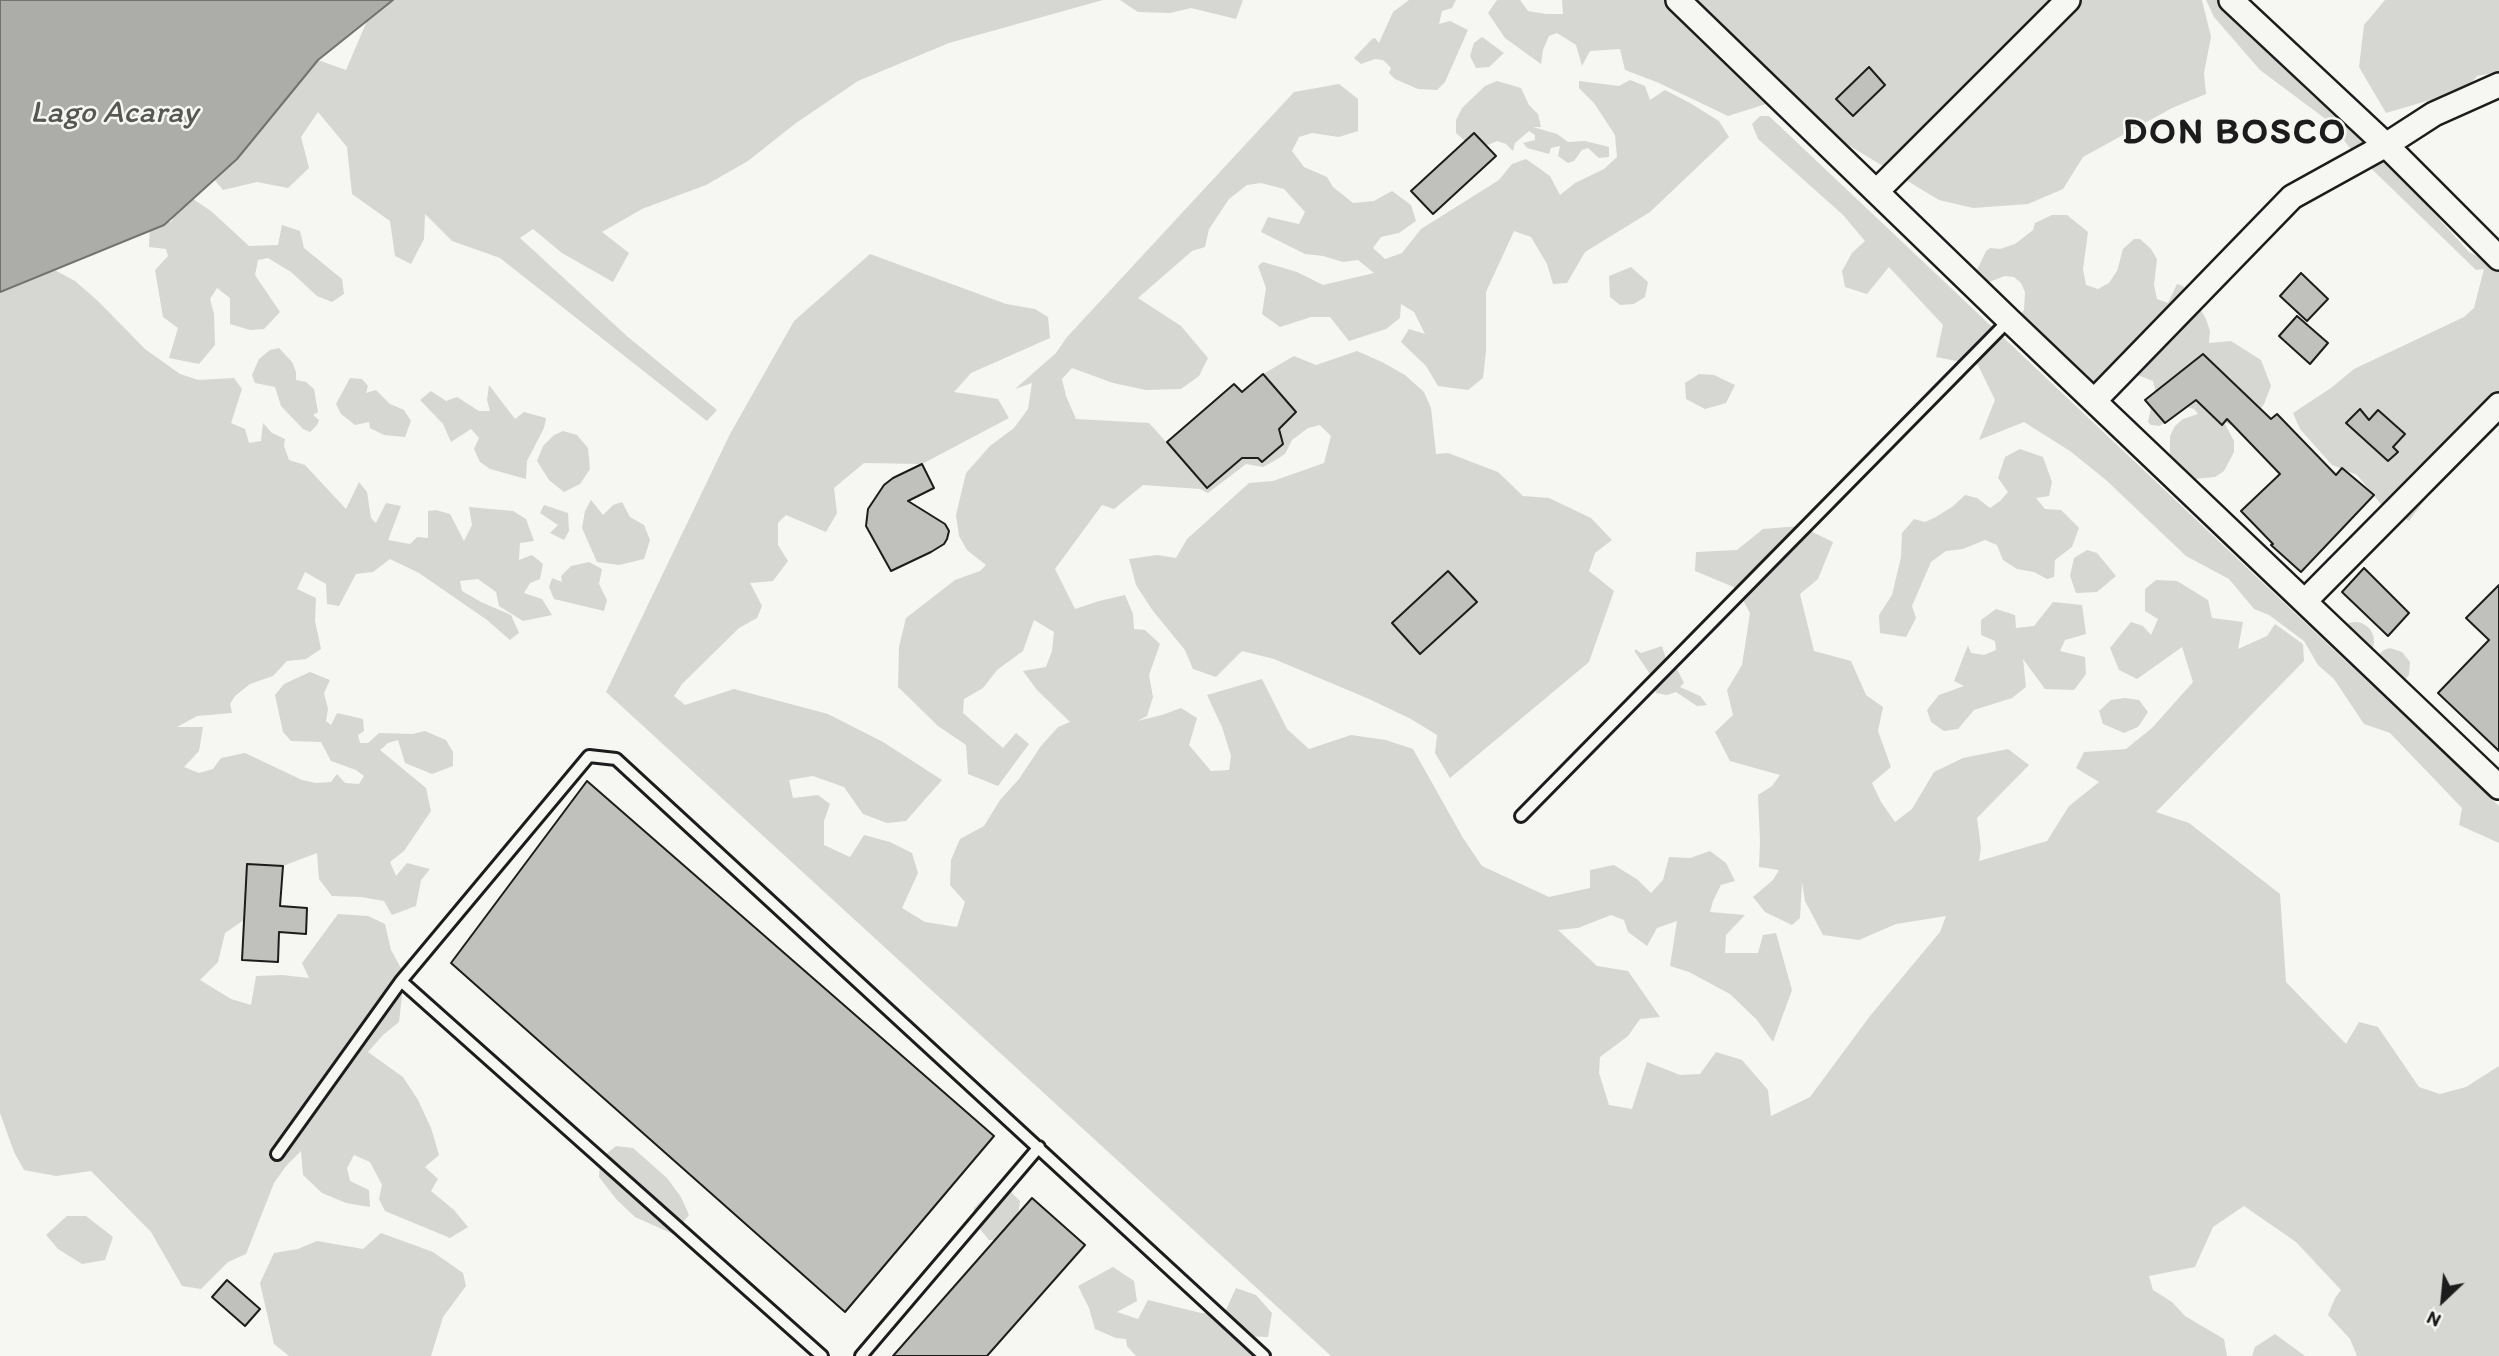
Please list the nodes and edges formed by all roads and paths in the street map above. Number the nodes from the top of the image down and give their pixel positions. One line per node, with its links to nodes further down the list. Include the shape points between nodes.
1 (1678, 0): 6 (street)
2 (2068, 0): 6 (street)
3 (2231, 0): 5 (street)
4 (2499, 85): 5 (street, via 2434,114)
5 (2386, 145): 7 (street); 9 (street, via 2292,197)
6 (1877, 191): 8 (street)
7 (2499, 258)
8 (2009, 320): 9 (street); 13 (lane)
9 (2095, 400): 11 (street)
10 (2499, 405): 11 (street)
11 (2305, 601): 12 (street)
12 (2497, 781)
13 (1521, 816)
14 (401, 981): 15 (lane, via 589,755 616,759); 16 (lane); 17 (lane)
15 (1039, 1147): 18 (lane); 19 (lane)
16 (276, 1154)
17 (822, 1356)
18 (861, 1356)
19 (1264, 1356)

